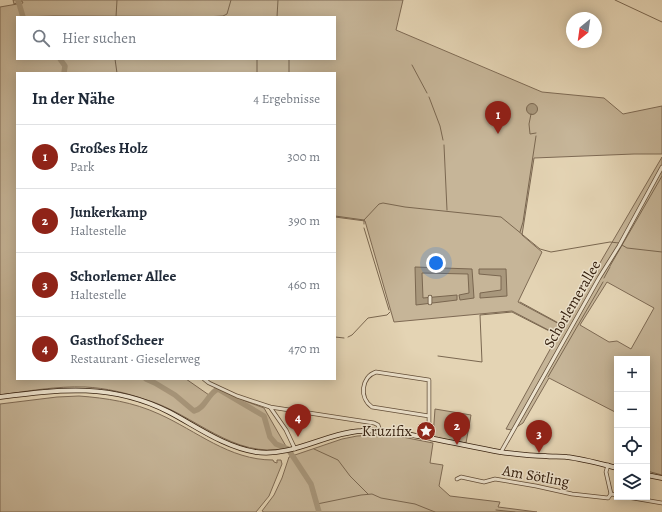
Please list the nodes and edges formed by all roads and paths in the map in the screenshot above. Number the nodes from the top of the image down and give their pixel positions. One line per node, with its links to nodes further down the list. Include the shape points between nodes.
1 (662, 167): 11 (street, Schorlemerallee)
2 (430, 297): 3 (street)
3 (430, 303)
4 (205, 380): 6 (street, via 237,396)
5 (0, 397): 10 (street, via 63,390 107,392 128,396 168,411 224,441 255,452 272,453)
6 (270, 407): 8 (street, via 374,423); 10 (street, via 286,430)
7 (429, 416): 7 (street, via 372,407 366,402 363,394 367,378 376,372 429,380); 9 (street)
8 (380, 431): 9 (street); 10 (street, via 344,433)
9 (429, 438): 11 (street)
10 (294, 449)
11 (501, 452): 12 (street, via 566,456)
12 (608, 466): 13 (street); 17 (street, via 606,472)
13 (614, 467)
14 (650, 476): 15 (street)
15 (662, 478)
16 (457, 479): 17 (street, Am Sötling, via 461,477 484,482 495,479 591,497 608,498)
17 (611, 494): 18 (street, Am Sötling)
18 (614, 494)
19 (644, 500): 20 (street)
20 (662, 503)

